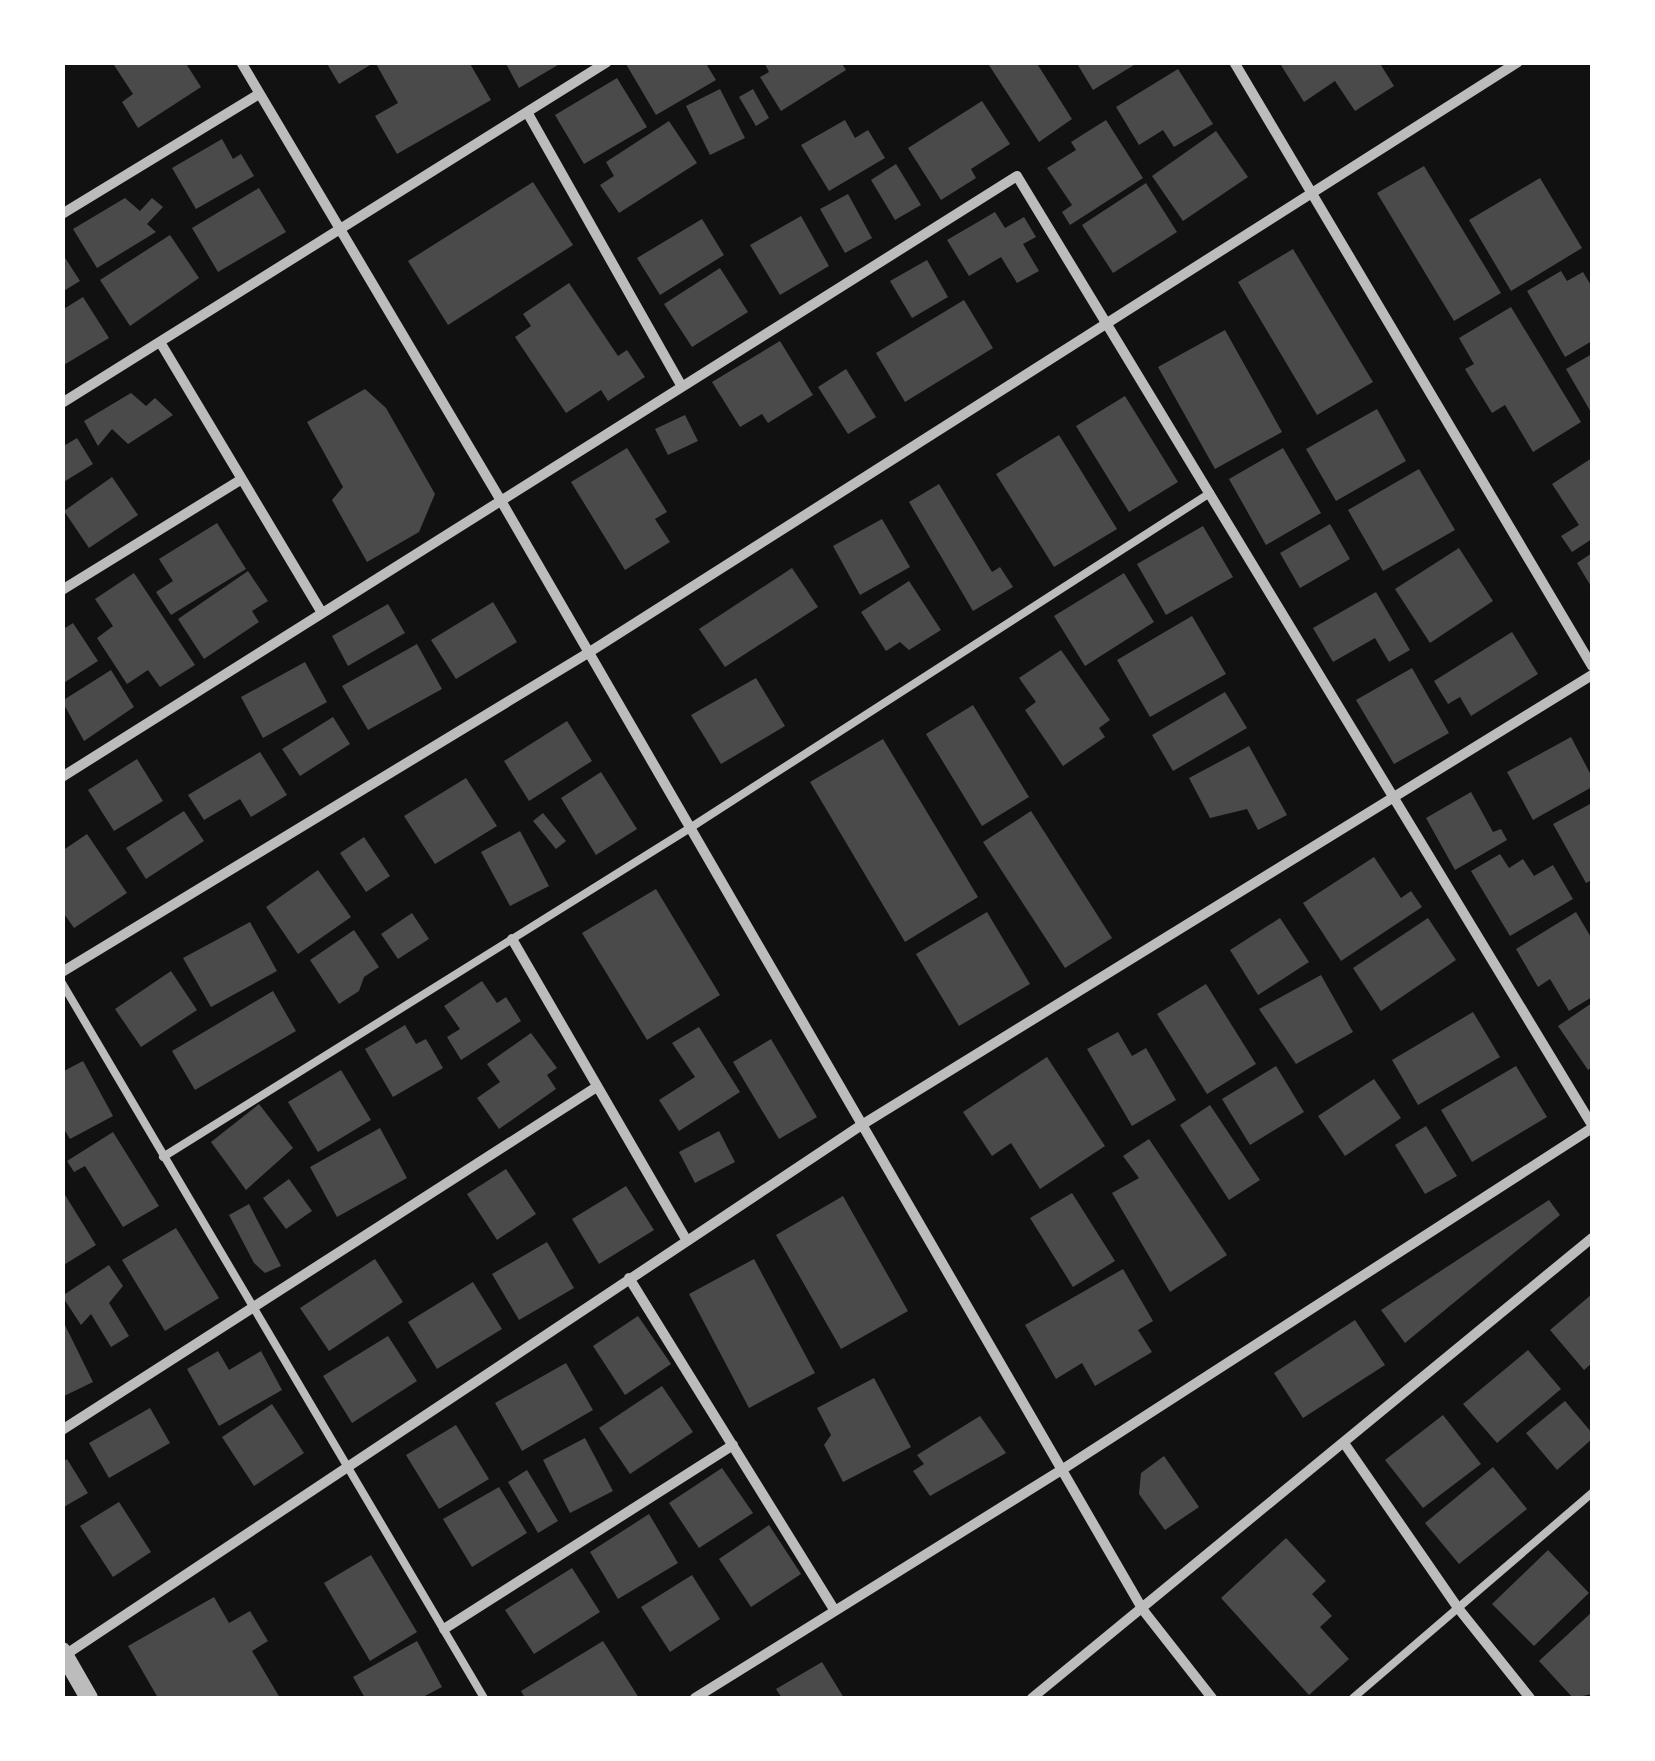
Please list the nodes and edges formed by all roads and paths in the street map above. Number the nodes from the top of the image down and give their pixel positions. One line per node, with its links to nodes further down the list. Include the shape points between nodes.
1 (240, 62): 5 (street)
2 (606, 62): 6 (street)
3 (1234, 62): 7 (street)
4 (1518, 62): 7 (street)
5 (259, 94): 8 (street); 9 (street)
6 (527, 112): 9 (street); 12 (street)
7 (1308, 194): 10 (street); 20 (street)
8 (62, 214)
9 (340, 230): 11 (street); 16 (street)
10 (1107, 321): 12 (street, via 1017,176); 15 (street); 19 (street)
11 (160, 342): 13 (street); 14 (street)
12 (681, 386): 16 (street)
13 (62, 403)
14 (242, 479): 17 (street); 18 (street)
15 (1210, 493): 23 (street); 24 (lane)
16 (500, 499): 18 (street); 19 (street)
17 (62, 590)
18 (322, 613): 22 (street)
19 (588, 653): 24 (street); 26 (street)
20 (1592, 666)
21 (1592, 675): 23 (street)
22 (62, 777)
23 (1392, 798): 29 (street); 30 (street)
24 (690, 828): 25 (lane); 29 (street)
25 (512, 939): 28 (street); 31 (lane)
26 (62, 972)
27 (62, 983): 31 (lane)
28 (595, 1088): 33 (street); 35 (street)
29 (860, 1126): 33 (street); 40 (street)
30 (1592, 1126): 40 (street)
31 (163, 1156): 35 (lane)
32 (1592, 1238): 37 (street)
33 (686, 1241): 34 (street)
34 (629, 1278): 38 (street); 39 (street)
35 (252, 1310): 36 (street); 39 (lane)
36 (62, 1430)
37 (1344, 1443): 42 (street); 43 (street)
38 (732, 1445): 44 (street); 45 (street)
39 (344, 1467): 45 (lane); 46 (street)
40 (1063, 1470): 43 (street); 44 (street)
41 (1592, 1494): 42 (lane)
42 (1458, 1608): 52 (lane); 53 (street)
43 (1143, 1610): 50 (street); 51 (street)
44 (836, 1611): 49 (street)
45 (444, 1629): 48 (lane)
46 (63, 1654): 47 (street)
47 (89, 1698)
48 (484, 1698)
49 (694, 1698)
50 (1032, 1698)
51 (1212, 1698)
52 (1353, 1698)
53 (1530, 1698)

